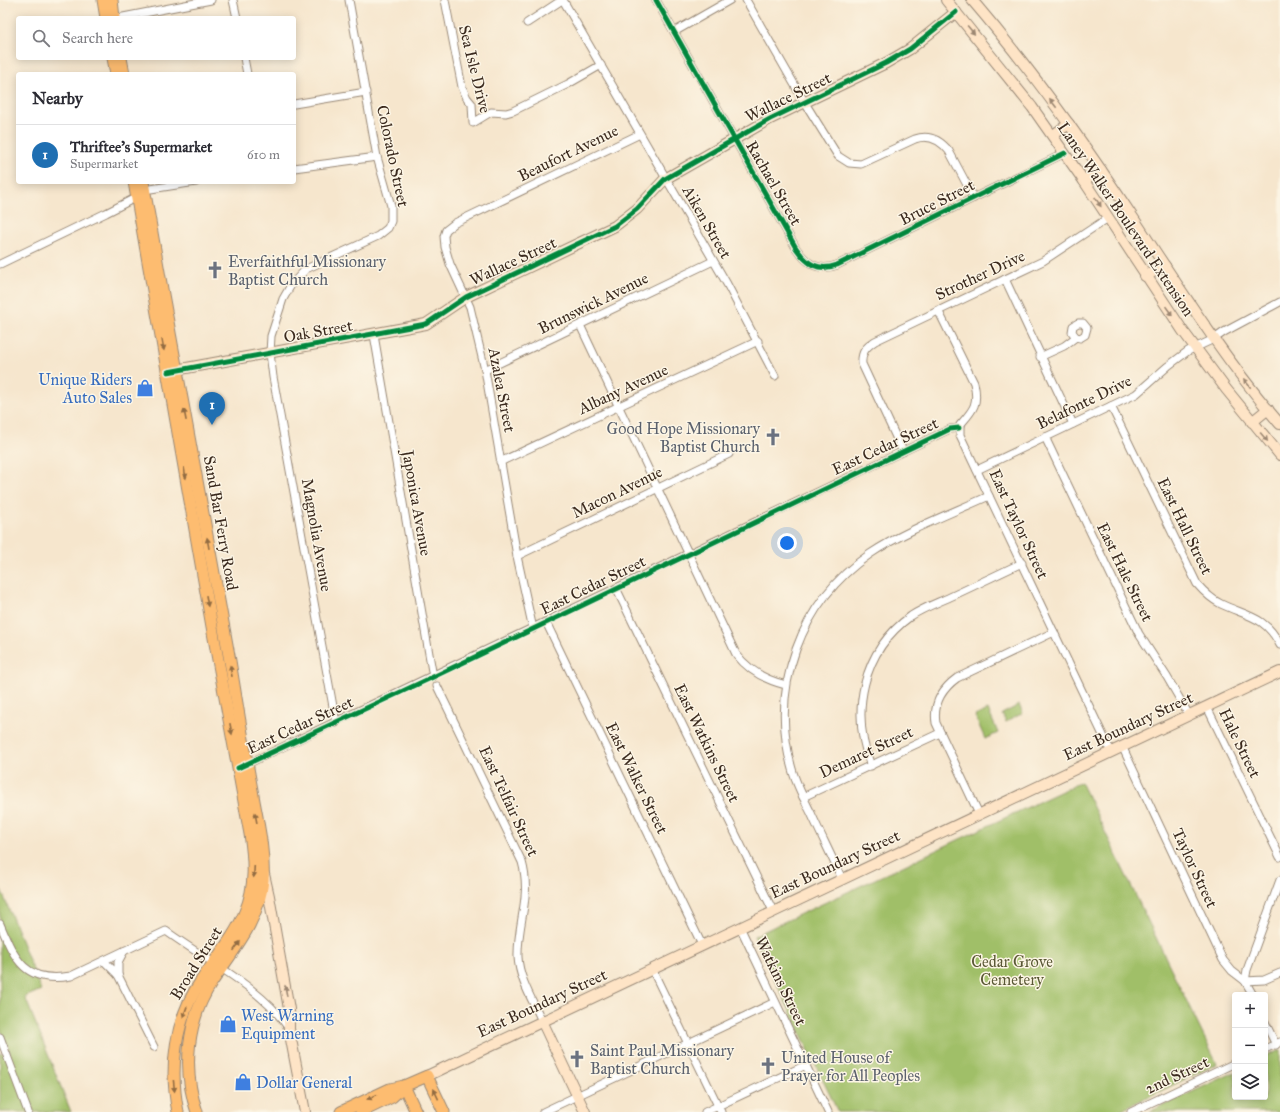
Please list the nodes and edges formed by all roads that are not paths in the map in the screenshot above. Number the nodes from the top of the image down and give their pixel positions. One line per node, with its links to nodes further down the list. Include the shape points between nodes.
1 (103, 0): 14 (main road)
2 (112, 0): 15 (main road)
3 (210, 0): 16 (street)
4 (233, 0): 17 (street)
5 (349, 0): 27 (street, Colorado Street)
6 (445, 0): 23 (street, Sea Isle Drive, via 462,87 472,104 473,122 491,112 513,111)
7 (563, 0): 18 (street); 23 (street, Aiken Street)
8 (656, 0): 19 (street, Rachael Street)
9 (730, 0): 19 (street)
10 (746, 0): 28 (street)
11 (946, 0): 13 (main road, Laney Walker Boulevard Extension)
12 (972, 0): 30 (main road, Laney Walker Boulevard Extension, one-way to 12)
13 (956, 12): 28 (main road, Wallace Street, via 910,49); 32 (main road, Laney Walker Boulevard Extension, one-way to 32)
14 (106, 16)
15 (114, 16)
16 (128, 16)
17 (237, 16)
18 (527, 23)
19 (674, 32): 33 (street, Rachael Street)
20 (113, 60): 24 (main road)
21 (121, 60): 25 (main road)
22 (244, 60): 26 (street)
23 (601, 65): 31 (street, Aiken Street)
24 (116, 72)
25 (124, 72)
26 (247, 72)
27 (366, 92): 29 (street); 35 (street, Colorado Street)
28 (805, 103): 33 (main road, Wallace Street); 43 (street, via 833,150 849,163 868,162 921,137 938,140 954,159)
29 (296, 104)
30 (1069, 124): 32 (main road); 37 (main road, Laney Walker Boulevard Extension)
31 (640, 134): 38 (street, Aiken Street); 42 (street, Beaufort Avenue)
32 (1053, 135): 34 (main road, Laney Walker Boulevard Extension)
33 (734, 138): 38 (main road, Wallace Street); 48 (street, Rachael Street, via 801,255)
34 (1065, 153): 39 (main road, Laney Walker Boulevard Extension); 43 (street, Bruce Street)
35 (377, 157): 36 (street); 60 (street, Colorado Street, via 391,206 391,221 388,228 374,239 316,264 300,274 290,285 283,299 271,336)
36 (296, 168)
37 (1101, 170): 39 (main road); 47 (main road, Laney Walker Boulevard Extension)
38 (665, 179): 45 (street, Aiken Street); 51 (main road, Wallace Street, via 637,209 615,226)
39 (1084, 181): 44 (main road, Laney Walker Boulevard Extension, one-way to 44)
40 (182, 184): 41 (street)
41 (141, 190): 46 (street); 63 (main road, Sand Bar Ferry Road)
42 (508, 197): 51 (street, Azalea Street, via 446,230 446,254)
43 (974, 198): 48 (street, Bruce Street, via 837,265)
44 (1108, 218): 49 (main road, Laney Walker Boulevard Extension); 50 (street, Strother Drive, via 1043,261)
45 (713, 261): 54 (street, Brunswick Avenue); 58 (street, Aiken Street)
46 (0, 264)
47 (1164, 266): 49 (main road); 57 (main road, Laney Walker Boulevard Extension)
48 (818, 268)
49 (1145, 276): 59 (main road, Laney Walker Boulevard Extension, one-way to 59)
50 (1005, 279): 53 (street, Strother Drive); 61 (street)
51 (466, 297): 55 (main road, Oak Street, via 426,324); 62 (street, Azalea Street)
52 (1280, 302): 57 (street, Belafonte Drive)
53 (938, 310): 71 (street, via 974,383 976,395 973,409); 73 (street, Strother Drive, via 875,341 862,354 862,364)
54 (580, 325): 62 (street, Brunswick Avenue); 66 (street)
55 (374, 335): 60 (main road, Oak Street); 89 (street, Japonica Avenue)
56 (1076, 337): 61 (street, via 1064,346)
57 (1214, 339): 59 (street, Belafonte Drive); 67 (main road, Laney Walker Boulevard Extension, one-way to 57)
58 (758, 341): 64 (street, Aiken Street); 66 (street, Albany Avenue)
59 (1195, 347): 65 (street, Belafonte Drive, via 1136,394); 68 (main road, Laney Walker Boulevard Extension)
60 (270, 353): 63 (main road, Oak Street); 94 (street, Magnolia Avenue)
61 (1040, 357): 69 (street)
62 (485, 370): 76 (street, Azalea Street)
63 (172, 371): 98 (main road, Sand Bar Ferry Road)
64 (776, 376)
65 (1111, 406): 69 (street, Belafonte Drive); 87 (street, East Hall Street, via 1197,584 1214,600 1262,622)
66 (618, 407): 76 (street, Albany Avenue); 78 (street)
67 (1268, 409): 68 (main road); 70 (main road, Laney Walker Boulevard Extension)
68 (1252, 422): 75 (main road, Laney Walker Boulevard Extension, one-way to 75)
69 (1073, 424): 72 (street, Belafonte Drive)
70 (1280, 424)
71 (959, 428): 73 (street, East Cedar Street, via 950,429); 77 (street, East Taylor Street)
72 (1045, 436): 77 (street, Belafonte Drive); 93 (street, East Hale Street, via 1139,634)
73 (903, 452): 80 (street, East Cedar Street)
74 (729, 454): 78 (street, Macon Avenue)
75 (1280, 455)
76 (500, 462): 81 (street, Azalea Street)
77 (977, 470): 79 (street, East Taylor Street)
78 (657, 488): 80 (street); 81 (street, Macon Avenue)
79 (989, 496): 82 (street, East Taylor Street); 90 (street, via 892,542 849,570 824,597 808,621 797,646)
80 (688, 553): 83 (street, East Cedar Street); 90 (street, via 736,654 754,672)
81 (517, 556): 85 (street, Azalea Street)
82 (1022, 563): 86 (street, East Taylor Street); 99 (street, via 912,616 895,630 881,647 871,664 860,706 863,743)
83 (616, 588): 84 (street, East Cedar Street); 107 (street, East Watkins Street)
84 (546, 622): 85 (street, East Cedar Street); 110 (street, East Walker Street)
85 (533, 629): 89 (street, East Cedar Street)
86 (1054, 632): 95 (street, via 950,683 940,696 936,709 936,722); 97 (street, East Taylor Street)
87 (1280, 645)
88 (1280, 672): 92 (main road, East Boundary Street)
89 (433, 677): 94 (street, East Cedar Street)
90 (786, 685): 100 (street, via 788,750)
91 (437, 686): 120 (street, East Telfair Street, via 522,862 526,879 526,897 518,957 520,970)
92 (1207, 707): 93 (main road, East Boundary Street); 103 (street, Hale Street)
93 (1188, 715): 96 (main road, East Boundary Street)
94 (336, 723): 98 (street, East Cedar Street)
95 (940, 733): 99 (street, Demaret Street); 101 (street)
96 (1122, 746): 97 (main road, East Boundary Street); 117 (street, Taylor Street, via 1223,960 1232,971)
97 (1111, 752): 101 (main road, East Boundary Street)
98 (243, 766): 102 (main road, Sand Bar Ferry Road); 104 (main road, Sand Bar Ferry Road, one-way to 98, via 261,846)
99 (871, 766): 100 (street, Demaret Street)
100 (803, 797): 105 (street)
101 (979, 814): 105 (main road, East Boundary Street)
102 (250, 834): 113 (main road, Broad Street, one-way to 113, via 254,866 249,900)
103 (1280, 857)
104 (263, 870): 113 (main road, Broad Street, one-way to 104, via 243,938 254,916 261,894); 122 (main road, one-way to 104, via 289,1009 270,896)
105 (842, 879): 107 (main road, East Boundary Street)
106 (1280, 880): 117 (street)
107 (773, 911): 109 (main road, East Boundary Street)
108 (0, 924): 112 (street, via 12,952 20,963 39,975 55,979 71,976)
109 (740, 927): 110 (main road, East Boundary Street); 119 (street, Watkins Street)
110 (702, 945): 114 (main road, East Boundary Street)
111 (124, 951): 112 (street); 113 (street, via 166,931); 116 (street, via 118,962)
112 (104, 961): 116 (street)
113 (217, 966): 122 (street, via 271,1006); 135 (main road, Broad Street, one-way to 135, via 188,1003 178,1034 174,1060); 136 (main road, Broad Street, via 200,1004 190,1039 189,1085)
114 (652, 969): 120 (main road, East Boundary Street); 124 (street)
115 (1280, 973): 117 (street, via 1264,980)
116 (118, 975): 126 (street)
117 (1245, 980): 118 (street, Taylor Street)
118 (1251, 992)
119 (775, 1002): 124 (street); 129 (street, Watkins Street)
120 (542, 1021): 130 (main road, East Boundary Street); 132 (main road, East Telfair Street)
121 (1268, 1027): 125 (street)
122 (289, 1029): 137 (main road)
123 (0, 1037): 134 (street)
124 (689, 1043): 132 (street); 133 (street)
125 (1278, 1043): 127 (street)
126 (154, 1047)
127 (1268, 1048)
128 (1233, 1064): 146 (street, 2nd Street)
129 (806, 1066): 133 (street); 145 (street, Watkins Street)
130 (427, 1076): 131 (main road, East Boundary Street); 141 (main road, one-way to 130)
131 (404, 1086): 138 (main road, East Boundary Street, one-way to 138, via 390,1089); 139 (main road, East Boundary Street, via 392,1097); 140 (main road)
132 (577, 1096): 142 (street); 143 (main road, East Telfair Street)
133 (719, 1109): 144 (street)
134 (28, 1112)
135 (178, 1112)
136 (196, 1112)
137 (305, 1112)
138 (341, 1112)
139 (362, 1112)
140 (416, 1112)
141 (444, 1112)
142 (543, 1112)
143 (585, 1112)
144 (705, 1112)
145 (828, 1112)
146 (1131, 1112)

